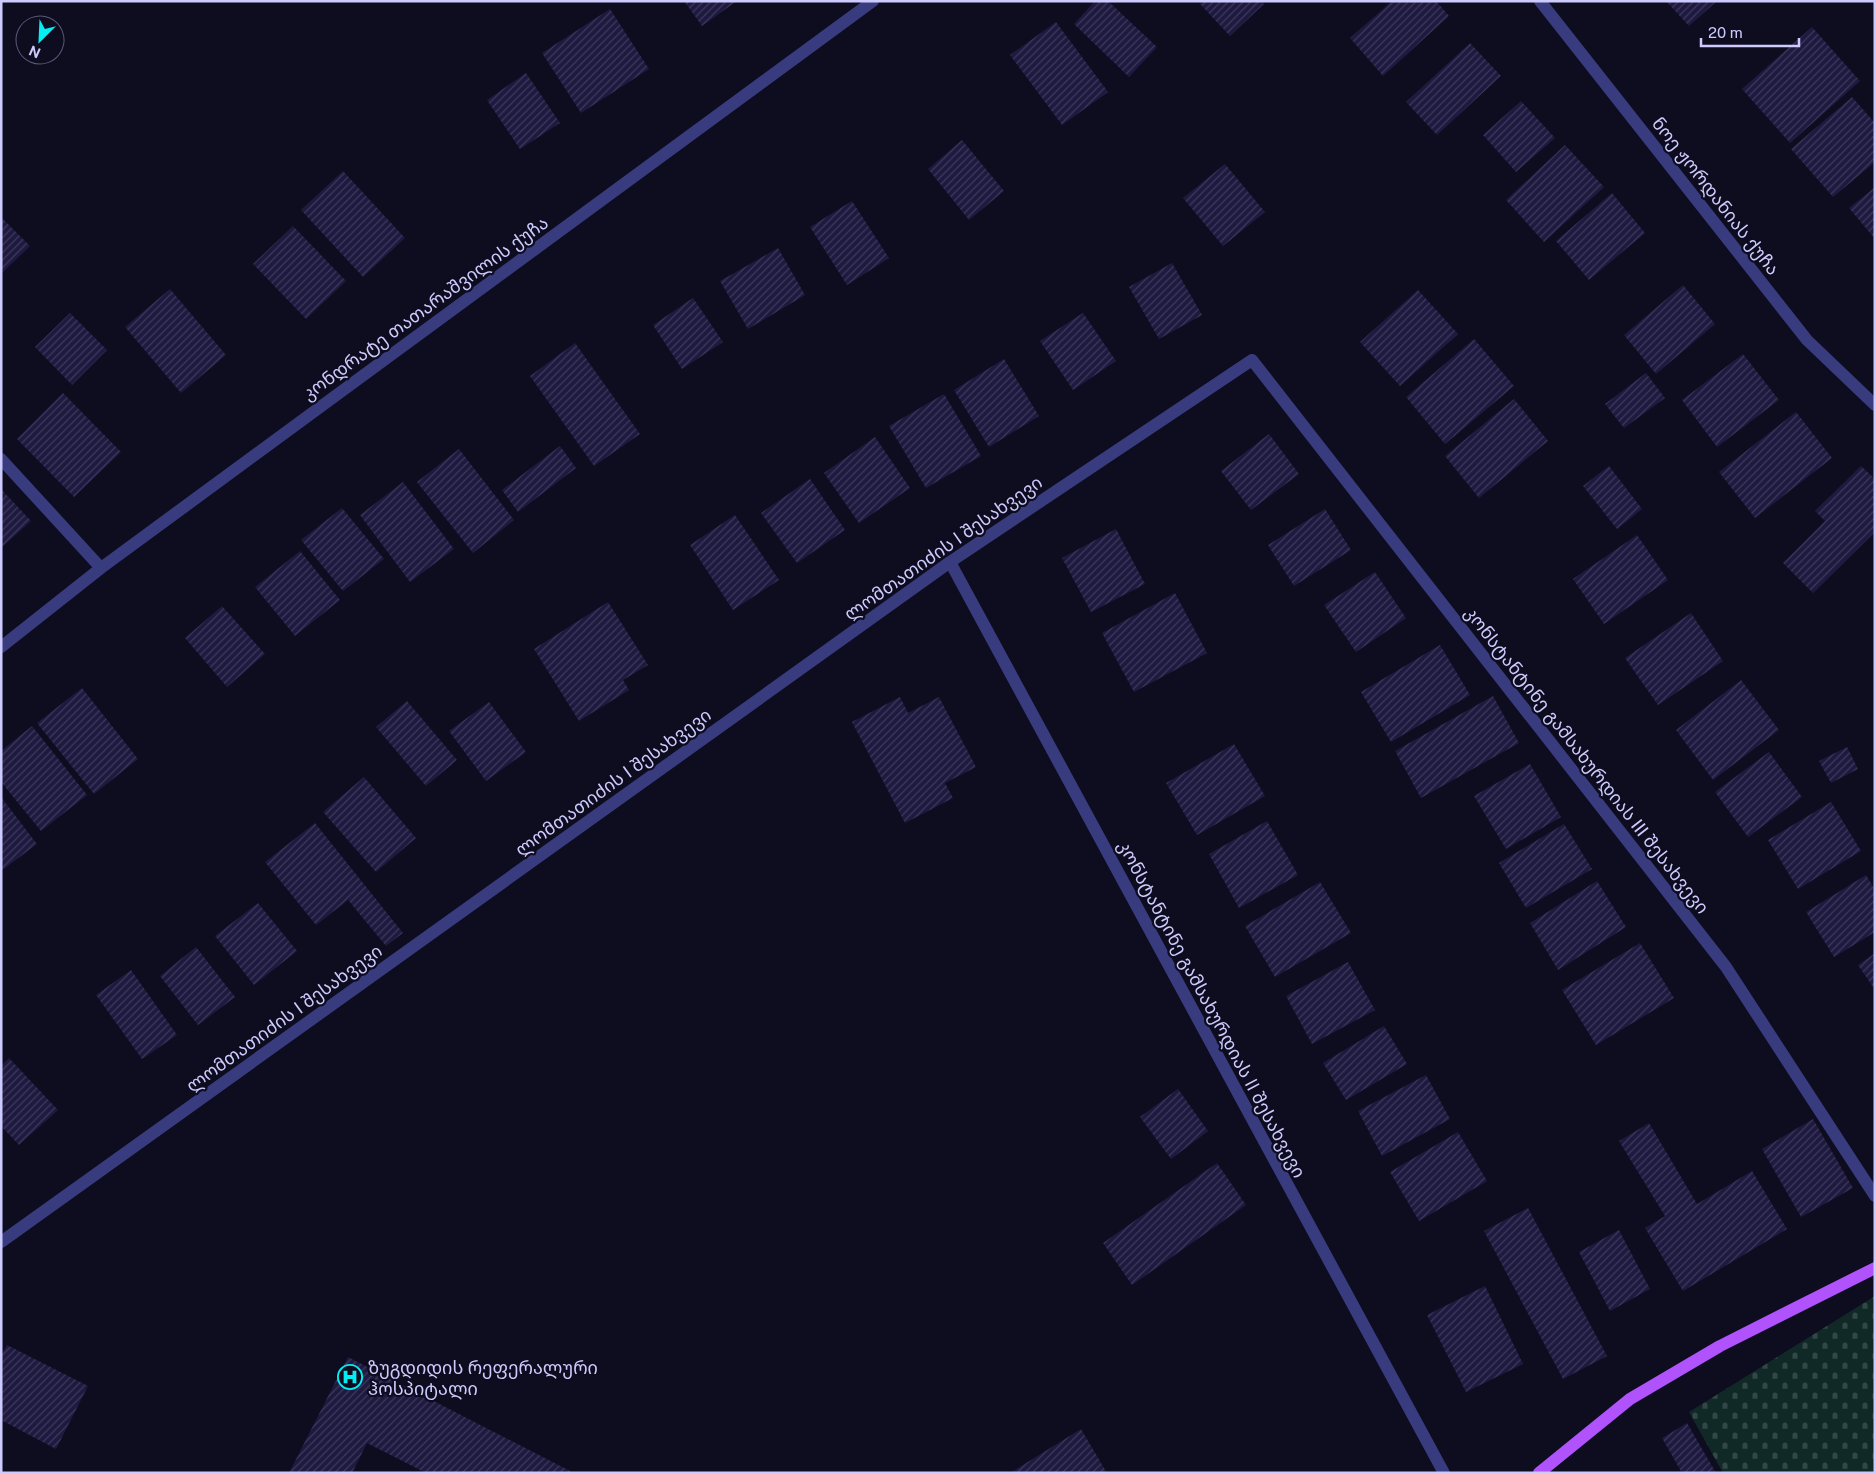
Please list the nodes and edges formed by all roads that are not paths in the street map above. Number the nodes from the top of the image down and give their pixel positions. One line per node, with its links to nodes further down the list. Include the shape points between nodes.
1 (873, 1): 7 (street, კონდრატე თათარაშვილის ქუჩა)
2 (1540, 1): 4 (street, ნოე ჟორდანიას ქუჩა, via 1807,340)
3 (1252, 360): 6 (street, ლომთათიძის I შესახვევი); 9 (street, კონსტანტინე გამსახურდიას III შესახვევი, via 1726,967)
4 (1875, 405)
5 (1, 459): 7 (street)
6 (950, 562): 10 (street, ლომთათიძის I შესახვევი); 12 (street, კონსტანტინე გამსახურდიას II შესახვევი)
7 (101, 568): 8 (street, კონდრატე თათარაშვილის ქუჩა)
8 (1, 647)
9 (1875, 1196)
10 (1, 1242)
11 (1875, 1268): 13 (main road, via 1720,1346 1630,1399)
12 (1444, 1473)
13 (1539, 1473)

